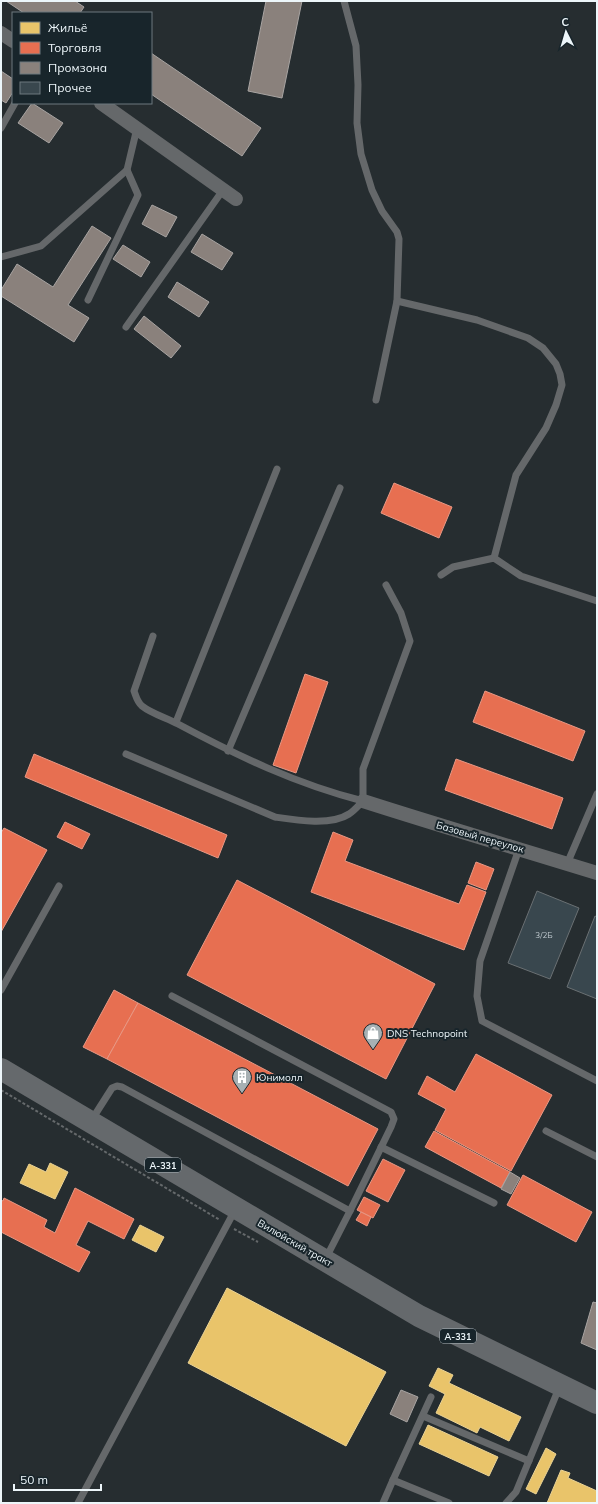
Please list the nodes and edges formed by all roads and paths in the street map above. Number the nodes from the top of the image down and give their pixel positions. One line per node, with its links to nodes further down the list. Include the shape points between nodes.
1 (344, 1): 13 (lane, via 356,46 357,123 362,154 372,190 399,239)
2 (1, 33): 3 (street)
3 (12, 40)
4 (14, 104): 6 (lane)
5 (102, 104): 7 (street)
6 (1, 128)
7 (136, 128): 8 (lane); 9 (street)
8 (127, 170): 11 (lane, via 41,246); 12 (lane, via 138,195)
9 (223, 190): 10 (street); 14 (lane)
10 (236, 199)
11 (1, 257)
12 (88, 300)
13 (397, 301): 15 (lane); 18 (lane, via 477,320 528,338 543,348 556,364 560,374 562,385 546,428 516,475)
14 (126, 327)
15 (376, 400)
16 (277, 469): 23 (lane)
17 (340, 488): 24 (lane)
18 (494, 558): 19 (lane, via 453,567); 21 (lane, via 521,576)
19 (441, 575)
20 (386, 585): 27 (lane, via 401,614 410,641 363,769)
21 (597, 601)
22 (153, 636): 23 (lane, via 134,691 142,706)
23 (176, 722): 24 (lane)
24 (228, 751): 27 (lane, via 323,790)
25 (126, 754): 27 (lane, via 275,817 301,821 329,820 349,814)
26 (597, 794): 29 (lane)
27 (363, 801): 28 (street, Базовый переулок)
28 (519, 848): 29 (street, Базовый переулок); 35 (lane, via 480,961 477,996 482,1021)
29 (567, 864): 30 (street, Базовый переулок)
30 (597, 874)
31 (59, 886): 32 (lane)
32 (1, 990)
33 (172, 996): 38 (lane, via 391,1112 394,1118)
34 (1, 1069): 36 (main road, Вилюйский тракт / А-331)
35 (597, 1081)
36 (91, 1122): 41 (main road, Вилюйский тракт / А-331); 42 (lane, via 112,1088 122,1087)
37 (546, 1131): 39 (lane)
38 (381, 1147): 40 (lane); 42 (lane)
39 (597, 1157)
40 (494, 1202)
41 (236, 1208): 43 (main road, Вилюйский тракт / А-331); 50 (lane)
42 (350, 1211): 43 (lane)
43 (325, 1260): 44 (main road, Вилюйский тракт / А-331, via 445,1330)
44 (560, 1386): 46 (main road, Вилюйский тракт / А-331); 48 (lane)
45 (431, 1397): 47 (lane)
46 (597, 1403)
47 (422, 1416): 48 (lane); 49 (lane)
48 (529, 1462): 53 (lane, via 516,1492)
49 (393, 1480): 51 (lane); 52 (lane)
50 (78, 1503)
51 (383, 1503)
52 (449, 1503)
53 (506, 1503)

